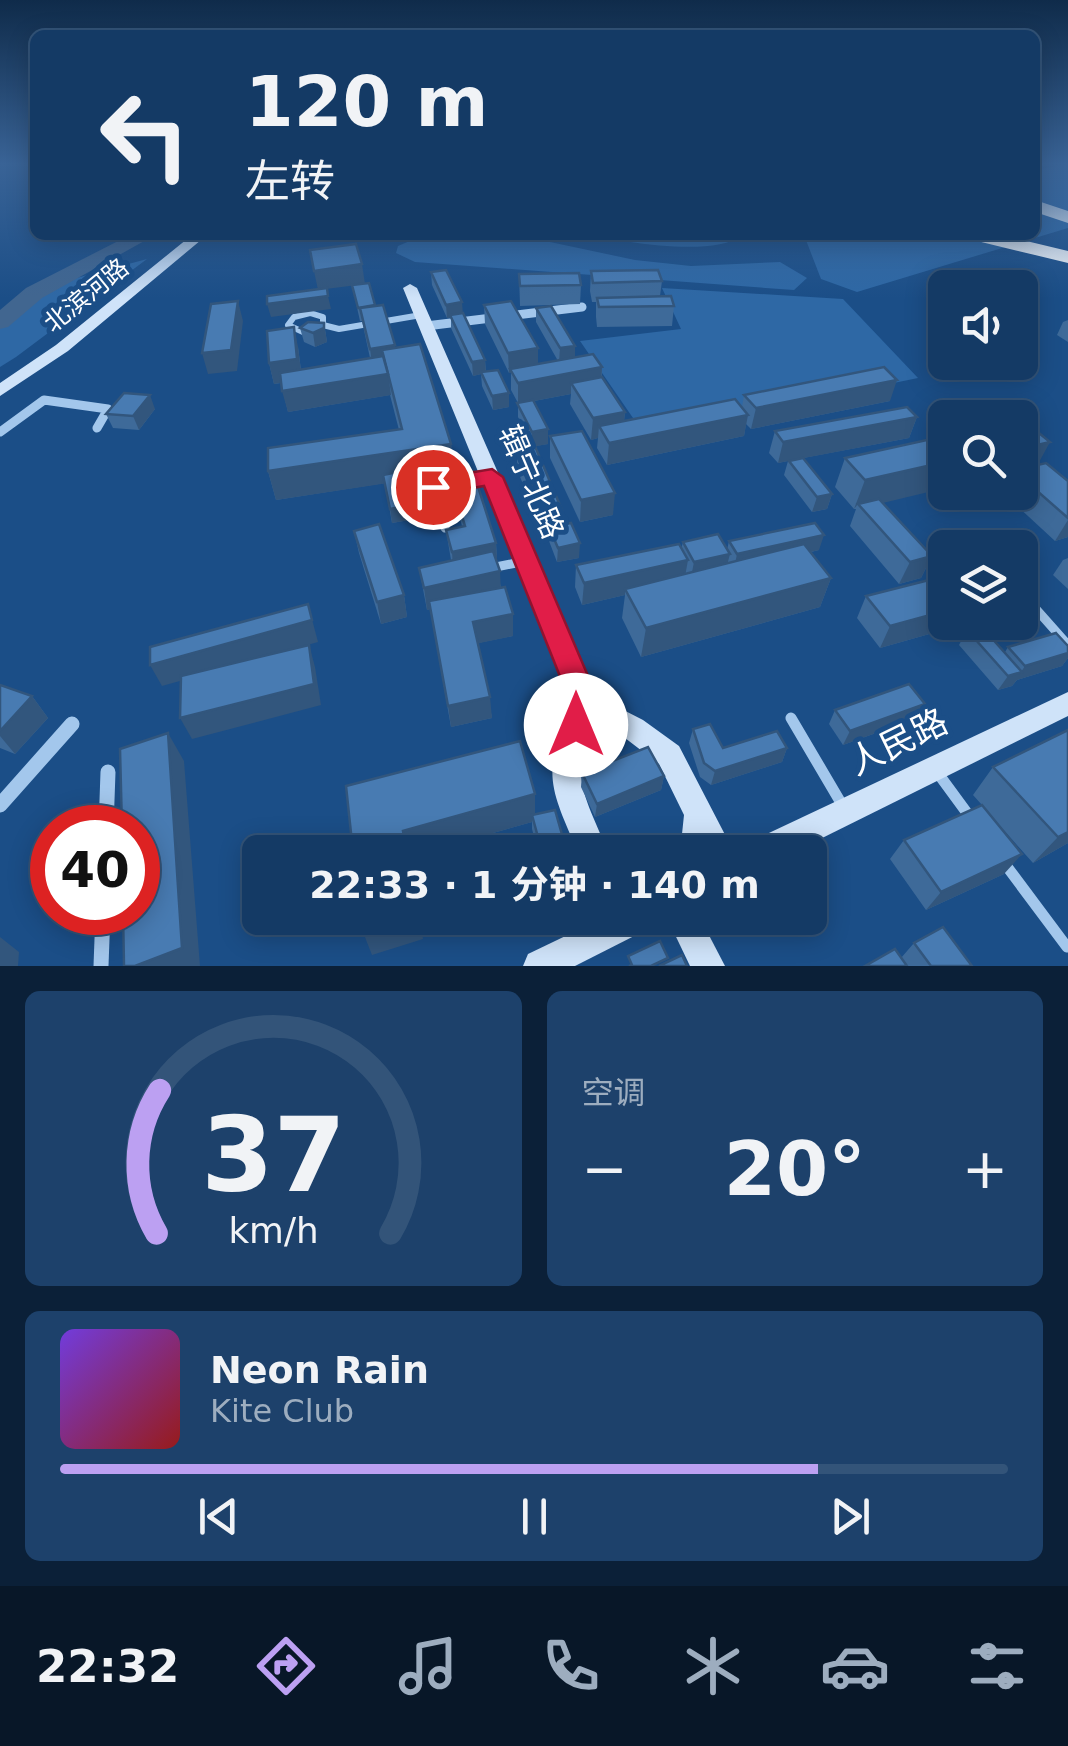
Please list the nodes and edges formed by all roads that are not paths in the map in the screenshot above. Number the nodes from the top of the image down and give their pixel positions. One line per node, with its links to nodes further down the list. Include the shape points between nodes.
1 (1041, 208): 2 (highway)
2 (1068, 217)
3 (1040, 235): 5 (highway)
4 (194, 240): 10 (street, 北滨河路)
5 (1067, 242)
6 (410, 288): 8 (street, 辑宁北路)
7 (582, 308): 8 (street)
8 (424, 320): 9 (lane); 13 (street, 辑宁北路)
9 (323, 325): 9 (lane, via 323,316 310,313 288,326 303,332)
10 (0, 391)
11 (98, 428): 12 (street, via 108,409 44,400)
12 (0, 432)
13 (492, 477): 14 (lane, via 433,487); 15 (street, 辑宁北路)
14 (445, 528)
15 (526, 562): 16 (lane); 20 (street, 辑宁北路)
16 (477, 570)
17 (1038, 611): 18 (lane)
18 (1068, 644)
19 (1068, 703): 23 (street, 人民路)
20 (586, 704): 28 (street, via 669,755); 30 (street, via 566,747 562,780)
21 (791, 718): 27 (lane)
22 (72, 724): 26 (street)
23 (934, 768): 27 (street, 人民路); 29 (lane)
24 (108, 772): 25 (street)
25 (107, 805)
26 (0, 806)
27 (846, 812): 33 (street, 人民路)
28 (699, 813): 31 (street); 32 (street)
29 (978, 828)
30 (586, 835)
31 (697, 835)
32 (710, 835)
33 (798, 835)
34 (990, 843): 38 (lane)
35 (102, 935): 39 (street)
36 (599, 935): 40 (street)
37 (692, 935): 41 (street)
38 (1067, 947)
39 (101, 966)
40 (540, 966)
41 (708, 966)

